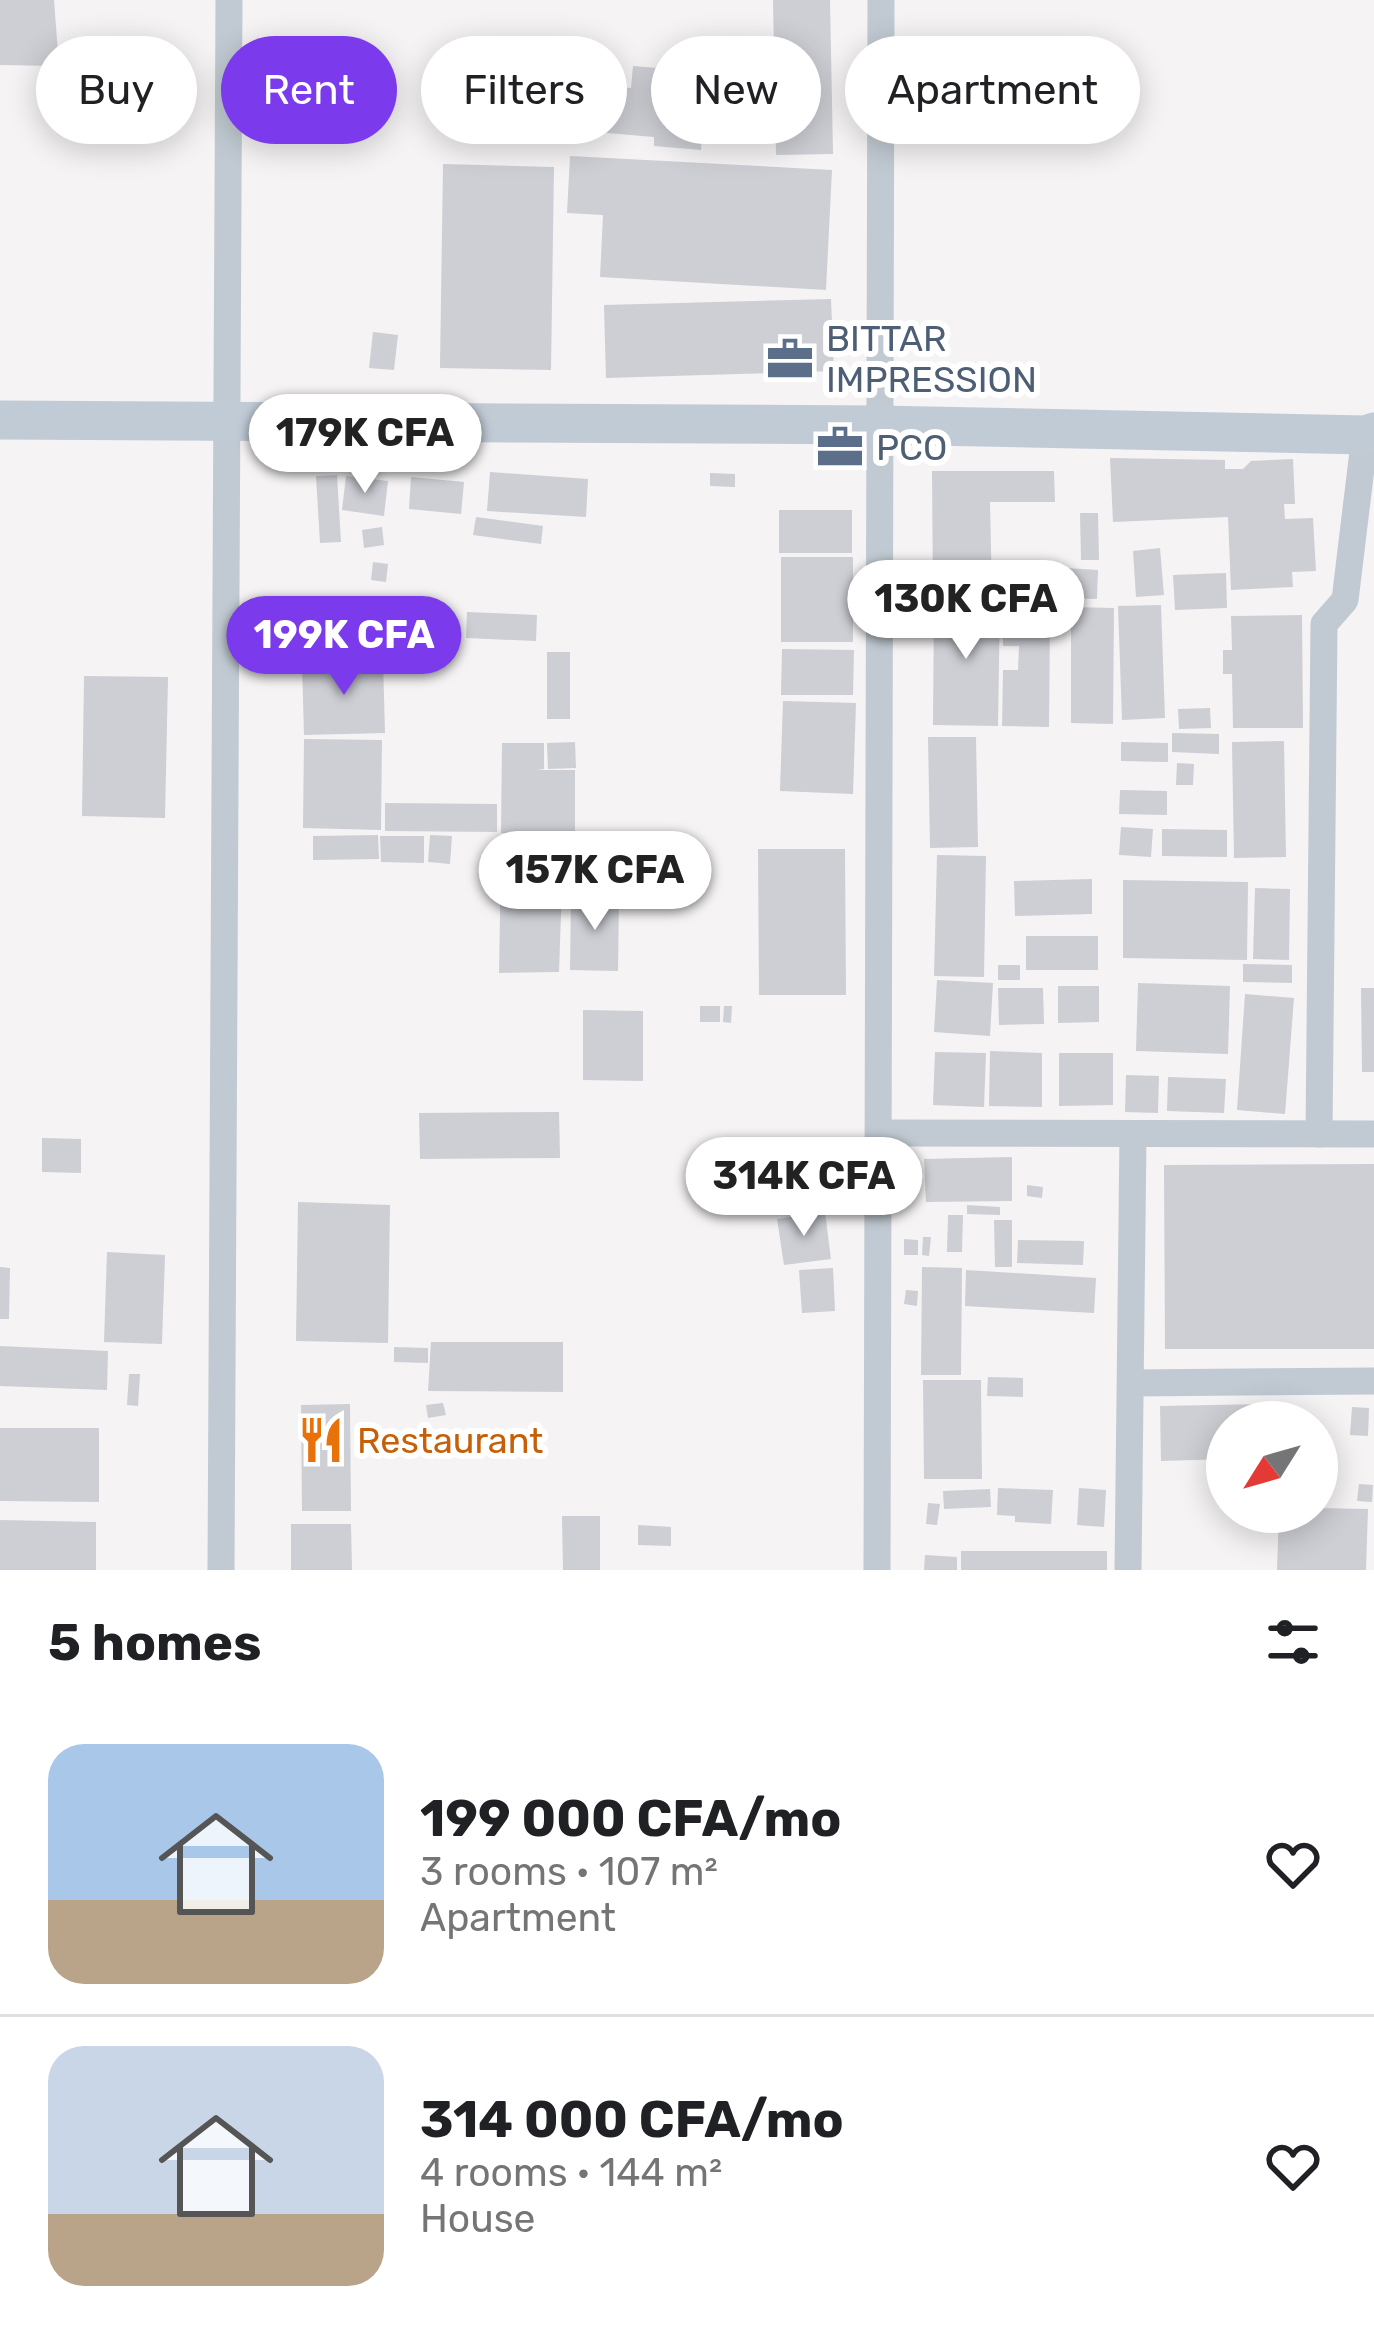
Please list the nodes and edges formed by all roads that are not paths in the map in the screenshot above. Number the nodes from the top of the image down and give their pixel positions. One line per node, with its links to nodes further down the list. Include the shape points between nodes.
1 (229, 0): 3 (street)
2 (880, 0): 5 (street)
3 (227, 419): 4 (main road); 5 (main road); 13 (street)
4 (0, 420)
5 (879, 425): 6 (main road); 7 (street)
6 (1369, 434): 9 (street, via 1345,600 1324,624)
7 (880, 1133): 8 (street); 14 (street)
8 (1133, 1134): 9 (street); 12 (street)
9 (1319, 1134): 10 (street)
10 (1374, 1134)
11 (1374, 1381): 12 (street)
12 (1131, 1383): 15 (street)
13 (221, 1570)
14 (878, 1570)
15 (1128, 1570)

